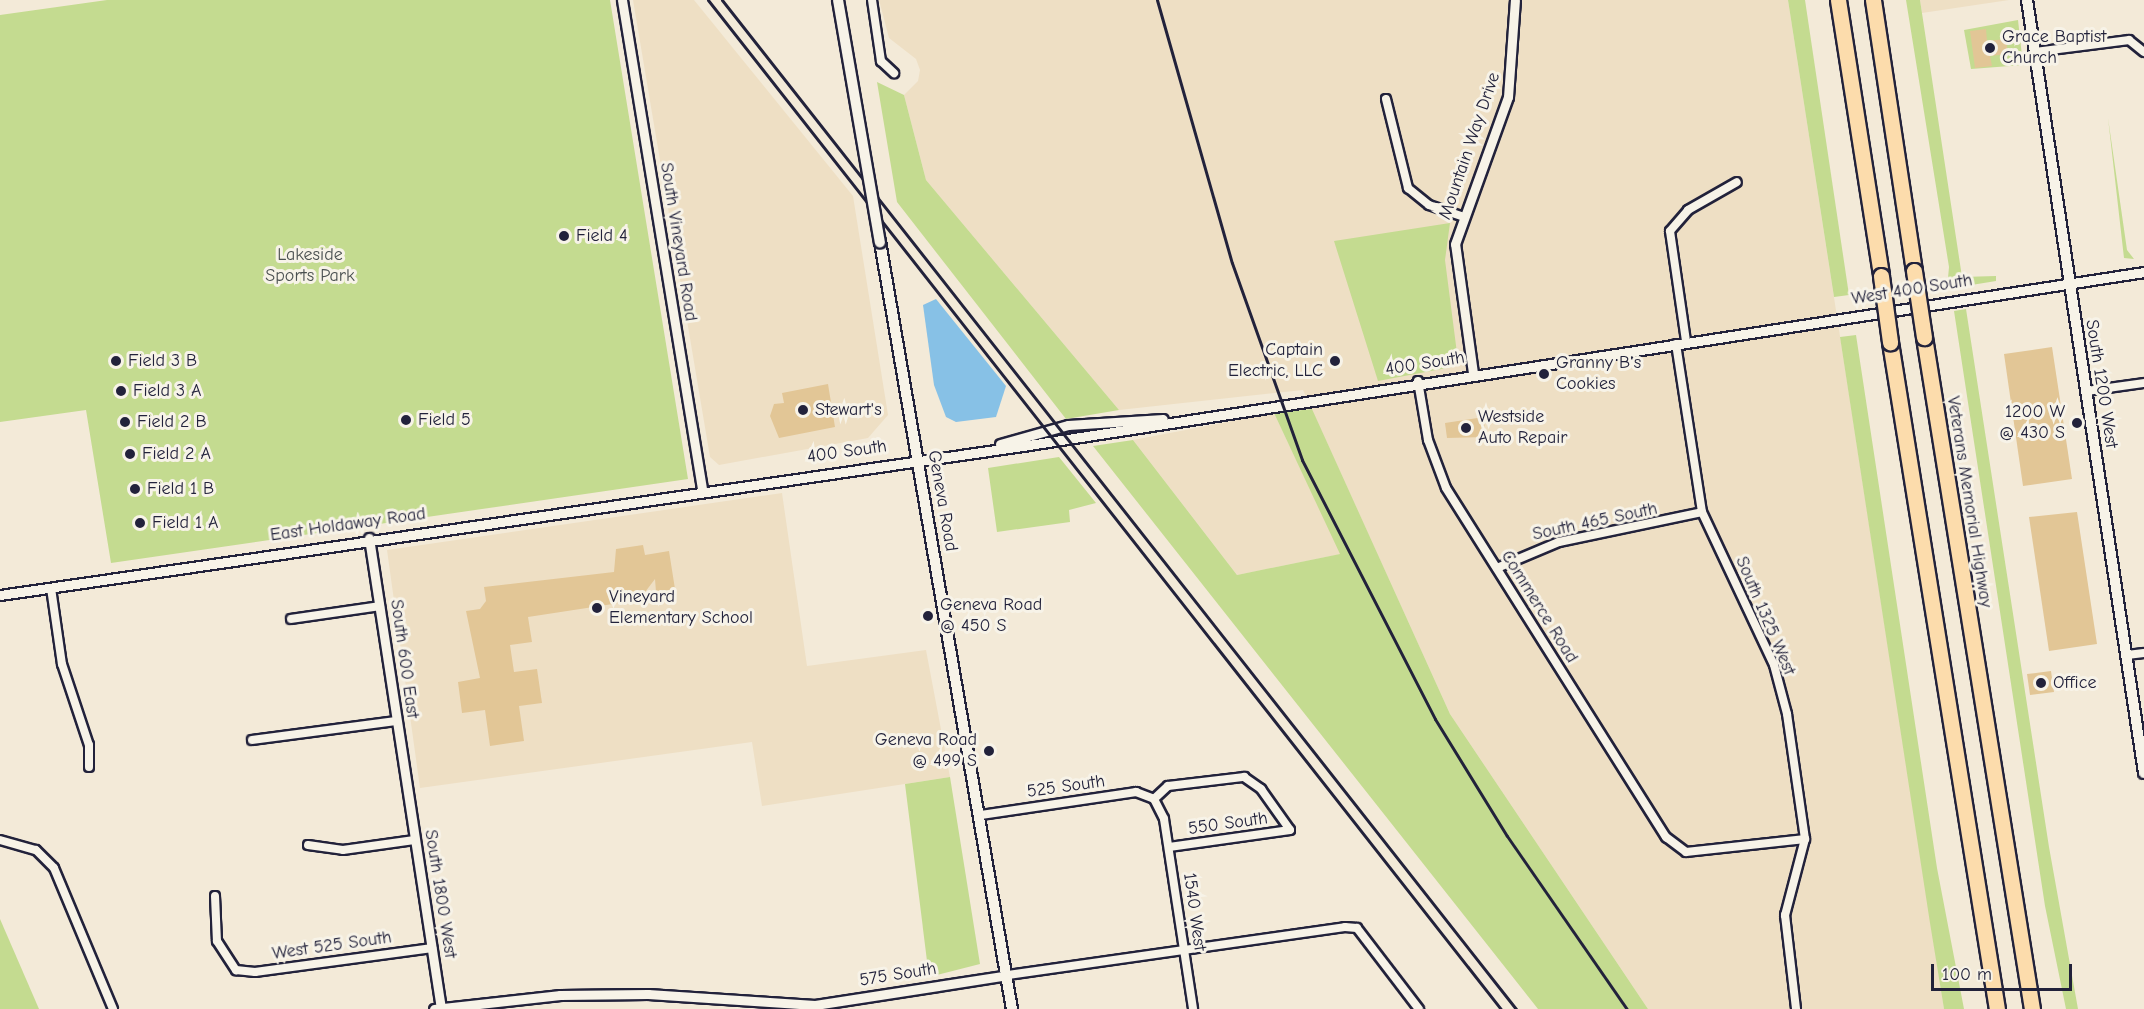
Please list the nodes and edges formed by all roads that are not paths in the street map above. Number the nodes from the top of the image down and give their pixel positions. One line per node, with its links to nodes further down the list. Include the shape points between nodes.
1 (622, 0): 23 (street, South Vineyard Road)
2 (838, 0): 22 (main road, Geneva Road, bridge)
3 (872, 0): 10 (street, via 881,61)
4 (1515, 0): 13 (street, Mountain Way Drive, via 1508,97)
5 (1838, 0): 55 (highway, bridge)
6 (1873, 0): 56 (highway, Veterans Memorial Highway, bridge)
7 (2027, 0): 8 (main road, South 1200 West)
8 (2035, 52): 9 (street, via 2129,40); 15 (main road, South 1200 West)
9 (2144, 52)
10 (894, 73)
11 (1386, 99): 13 (street, via 1408,188 1429,205)
12 (1737, 182): 16 (street, via 1688,210 1670,231)
13 (1461, 216): 18 (street, Mountain Way Drive, via 1454,259)
14 (2144, 272): 15 (street, West 400 South)
15 (2068, 283): 16 (street, West 400 South); 21 (main road, South 1200 West)
16 (1686, 341): 17 (street, 400 South)
17 (1676, 344): 18 (street, 400 South); 24 (street, South 1325 West)
18 (1473, 373): 19 (street, 400 South)
19 (1418, 381): 22 (street, 400 South); 26 (street, Commerce Road, via 1437,468)
20 (2144, 383): 21 (street)
21 (2087, 391): 32 (main road, South 1200 West)
22 (917, 458): 23 (street, 400 South); 39 (main road, Geneva Road)
23 (702, 490): 25 (street, East Holdaway Road)
24 (1702, 512): 26 (street, South 465 South, via 1559,542); 40 (street, South 1325 West, via 1774,665)
25 (369, 538): 27 (street, East Holdaway Road); 29 (street, South 600 East)
26 (1497, 568): 40 (street, Commerce Road, via 1666,837 1686,852)
27 (51, 588): 28 (street, East Holdaway Road); 35 (street, via 62,664 88,745)
28 (0, 595)
29 (380, 606): 30 (street); 33 (street, South 600 East)
30 (291, 619)
31 (2144, 653): 32 (street)
32 (2127, 656): 36 (main road, South 1200 West)
33 (396, 721): 34 (street); 37 (street, South 600 East)
34 (252, 740)
35 (89, 766)
36 (2144, 773)
37 (406, 785): 42 (street, South 1800 West)
38 (1154, 799): 39 (street, 525 South, via 1136,792); 44 (street, 1540 West, via 1164,819); 44 (street, 550 South, via 1168,786 1244,777 1261,789 1290,830)
39 (981, 815): 48 (main road, Geneva Road)
40 (1805, 839): 54 (street, South 1325 West, via 1785,915)
41 (0, 840): 50 (street, via 36,850 67,890)
42 (414, 840): 43 (street, via 343,850); 46 (street, South 1800 West)
43 (309, 845)
44 (1170, 848): 47 (street, 1540 West)
45 (215, 896): 46 (street, West 525 South, via 222,957 236,970)
46 (432, 948): 49 (street, South 1800 West)
47 (1184, 951): 48 (street, 575 South); 52 (street, 1540 West); 53 (street, 575 South, via 1357,928)
48 (1008, 975): 49 (street, 575 South, via 814,1005 637,994 560,995); 51 (main road, Geneva Road)
49 (437, 1008)
50 (113, 1009)
51 (1012, 1009)
52 (1193, 1009)
53 (1419, 1009)
54 (1796, 1009)
55 (1997, 1009)
56 (2032, 1009)

